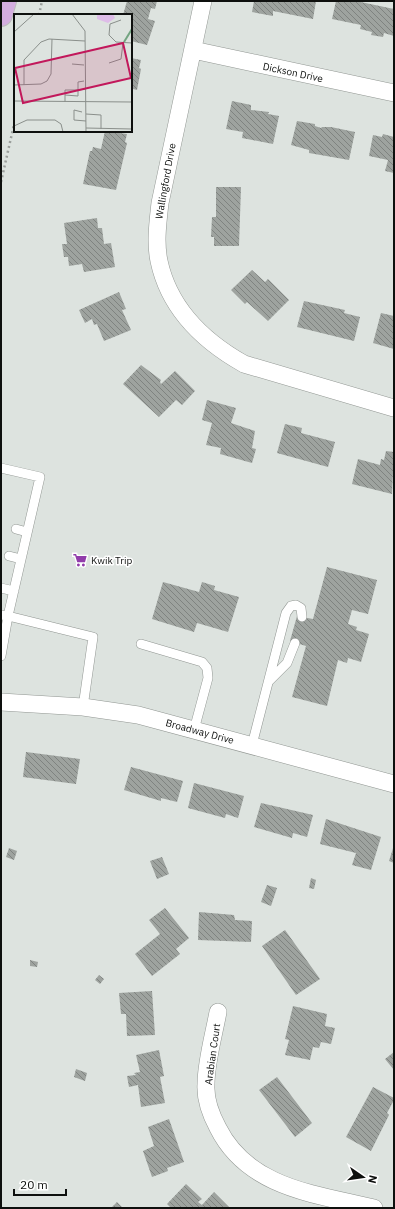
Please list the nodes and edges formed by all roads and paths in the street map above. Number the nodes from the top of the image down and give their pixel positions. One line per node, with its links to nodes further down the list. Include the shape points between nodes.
1 (4, 1): 5 (main road)
2 (42, 1): 4 (path)
3 (203, 1): 6 (street, Wallingford Drive)
4 (38, 14)
5 (1, 15)
6 (193, 50): 7 (street, Dickson Drive); 10 (street, Wallingford Drive, via 160,203 157,230 158,260 164,281 177,306 200,334 244,364)
7 (394, 92)
8 (14, 124): 9 (path)
9 (1, 182)
10 (394, 408)
11 (1, 468): 13 (lane, via 40,477)
12 (16, 529): 13 (lane)
13 (27, 532): 15 (lane)
14 (9, 556): 15 (lane)
15 (21, 559): 17 (lane)
16 (1, 588): 17 (lane)
17 (14, 592): 18 (lane)
18 (4, 616): 22 (lane); 25 (lane, via 93,637)
19 (302, 617): 23 (lane, via 301,608 296,605 291,606 286,613)
20 (295, 643): 23 (lane, via 287,663)
21 (141, 644): 26 (lane, via 202,662 207,668 208,678)
22 (1, 656)
23 (268, 682): 27 (lane)
24 (1, 702): 25 (street, Broadway Drive)
25 (83, 707): 26 (street, Broadway Drive, via 138,714)
26 (194, 730): 27 (street, Broadway Drive)
27 (252, 745): 28 (street, Broadway Drive)
28 (394, 784)
29 (218, 1012): 30 (street, Arabian Court, via 206,1085 210,1113 234,1152 255,1171 283,1185)
30 (374, 1208)

